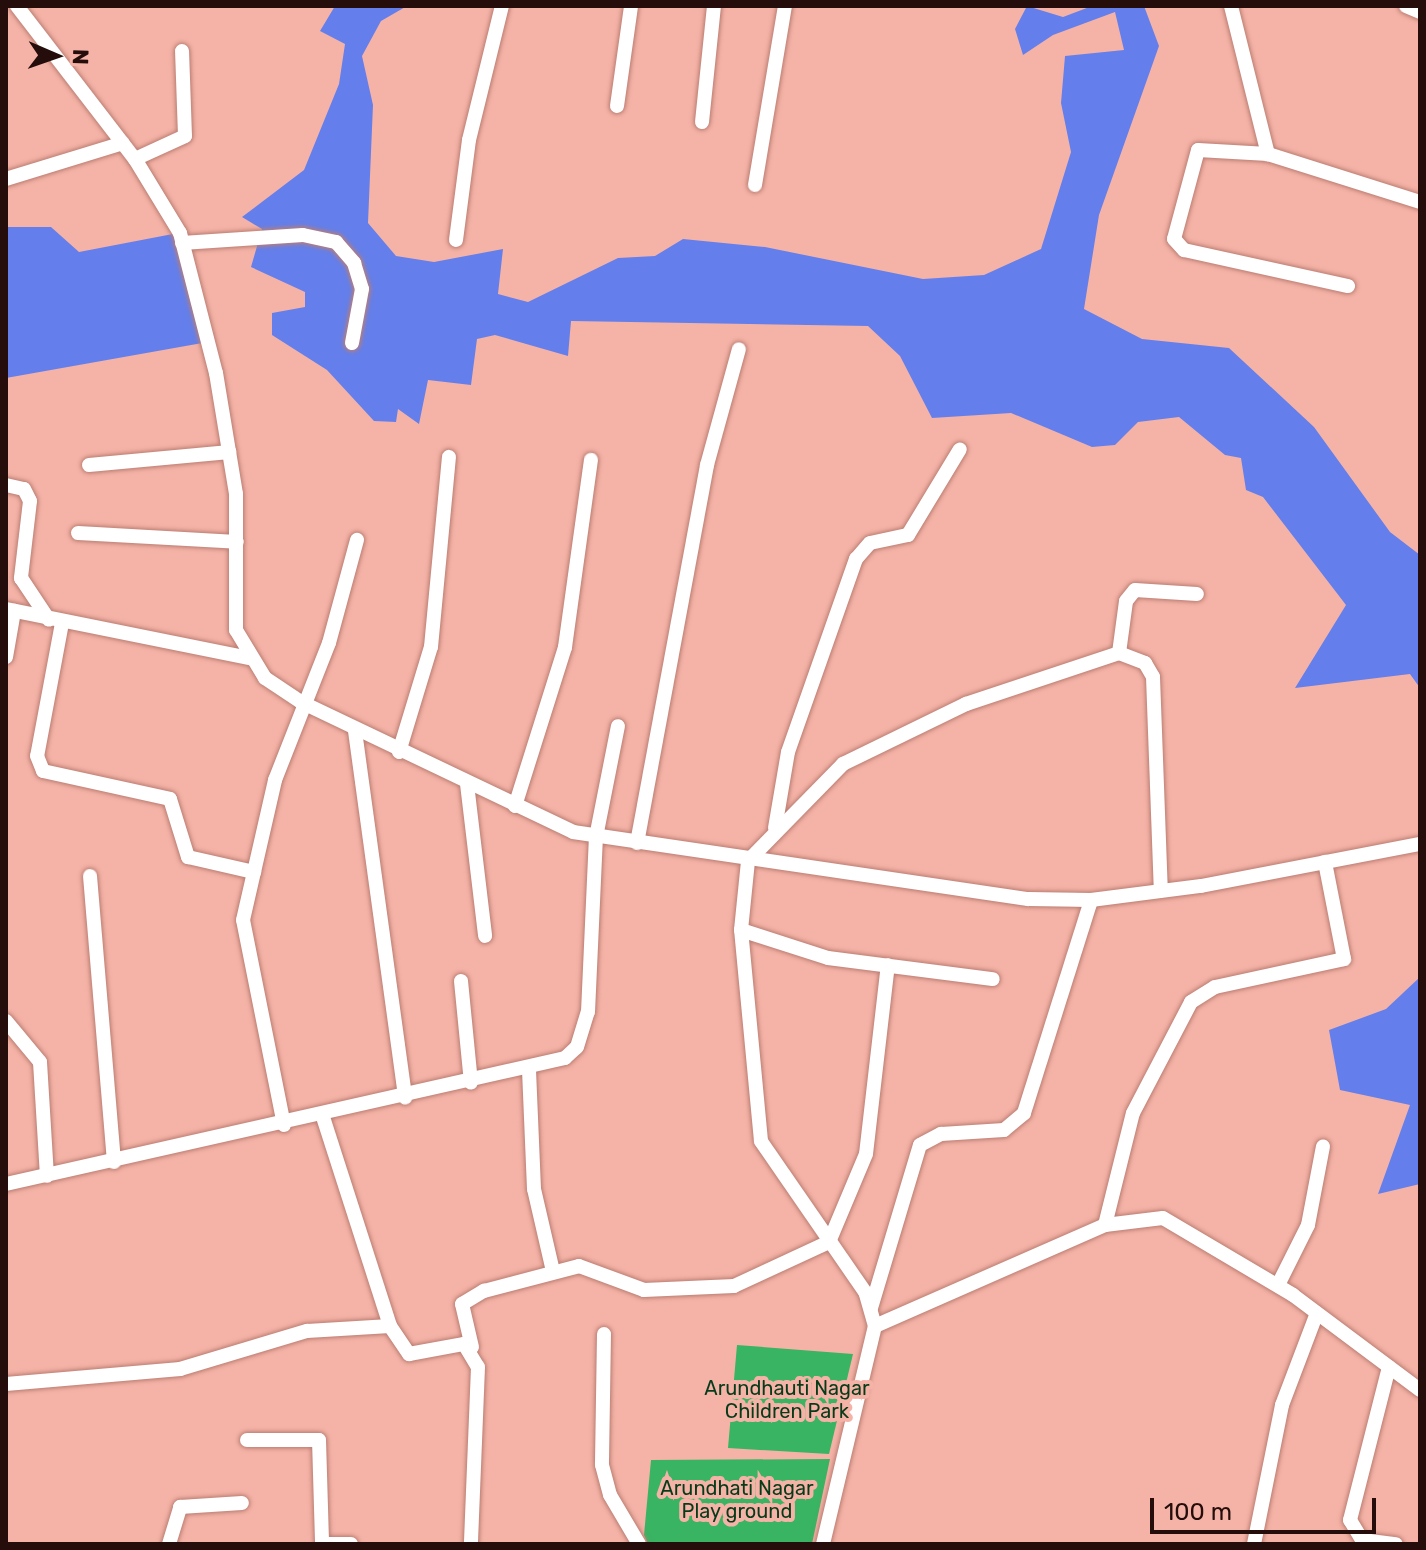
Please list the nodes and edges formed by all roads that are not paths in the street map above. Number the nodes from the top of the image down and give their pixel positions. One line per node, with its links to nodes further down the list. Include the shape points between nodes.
1 (17, 6): 12 (street)
2 (502, 6): 18 (street, via 469,140)
3 (631, 6): 10 (street)
4 (714, 6): 11 (street)
5 (785, 6): 16 (street)
6 (1231, 6): 13 (street)
7 (1406, 6): 8 (street)
8 (1420, 12)
9 (182, 51): 14 (street, via 185,136)
10 (617, 106)
11 (702, 122)
12 (123, 143): 14 (street); 15 (street)
13 (1268, 154): 17 (street); 20 (street, via 1198,150 1174,239 1184,250)
14 (135, 159): 19 (street)
15 (6, 179)
16 (755, 185)
17 (1420, 202)
18 (456, 240)
19 (182, 243): 21 (street, via 303,235 336,242 354,263 362,289); 24 (street)
20 (1348, 286)
21 (352, 343)
22 (739, 349): 46 (street, via 707,465)
23 (960, 449): 44 (street, via 908,535 870,543 856,559 788,752)
24 (229, 452): 27 (street); 31 (street)
25 (449, 457): 41 (street, via 431,647)
26 (591, 460): 43 (street, via 565,647)
27 (89, 465)
28 (6, 485): 34 (street, via 24,489 30,501 21,578)
29 (78, 533): 31 (street)
30 (357, 540): 38 (street, via 329,643)
31 (237, 542): 37 (street, via 236,630)
32 (1197, 594): 35 (street, via 1128,594)
33 (10, 610): 34 (street); 36 (street)
34 (56, 621): 37 (street); 50 (street, via 37,756 43,771 170,799 188,857)
35 (1119, 653): 44 (street, via 966,704 843,764); 52 (street, via 1145,663 1153,677)
36 (6, 657)
37 (250, 658): 38 (street, via 265,678)
38 (301, 702): 40 (street); 50 (street)
39 (618, 726): 45 (street)
40 (355, 731): 41 (street); 62 (street)
41 (399, 752): 42 (street)
42 (467, 784): 43 (street); 55 (street)
43 (515, 806): 45 (street)
44 (775, 828): 48 (street)
45 (596, 837): 46 (street); 60 (street, via 583,1033 565,1058)
46 (637, 843): 48 (street)
47 (1420, 844): 49 (street)
48 (748, 861): 53 (street, via 1028,899); 54 (street)
49 (1325, 862): 52 (street); 69 (street, via 1344,959 1215,987 1191,1002 1128,1124)
50 (254, 872): 64 (street, via 242,933)
51 (90, 876): 66 (street)
52 (1161, 891): 53 (street)
53 (1091, 900): 73 (street, via 1024,1113 1004,1130 941,1134 920,1145)
54 (741, 930): 56 (street, via 809,954); 70 (street, via 761,1141)
55 (485, 936)
56 (888, 965): 57 (street); 70 (street, via 866,1154)
57 (993, 979)
58 (461, 981): 61 (street)
59 (6, 1021): 67 (street, via 40,1062)
60 (529, 1070): 61 (street); 71 (street, via 534,1189)
61 (471, 1083): 62 (street)
62 (405, 1098): 63 (street)
63 (323, 1117): 64 (street); 75 (street)
64 (284, 1125): 66 (street)
65 (1323, 1146): 72 (street, via 1308,1225)
66 (114, 1162): 67 (street)
67 (47, 1176): 68 (street)
68 (6, 1184)
69 (1105, 1225): 72 (street, via 1143,1217 1186,1226); 76 (street)
70 (829, 1242): 71 (street, via 734,1286 644,1290 579,1266); 73 (street)
71 (553, 1271): 78 (street, via 467,1297 462,1313)
72 (1278, 1285): 74 (street)
73 (871, 1308): 76 (street)
74 (1317, 1313): 79 (street); 90 (street, via 1282,1405)
75 (390, 1326): 78 (street, via 409,1354); 80 (street, via 304,1331 263,1350 180,1369)
76 (875, 1326): 89 (street)
77 (604, 1334): 88 (street, via 602,1465 610,1495)
78 (472, 1347): 87 (street, via 478,1367)
79 (1389, 1367): 81 (street); 91 (street, via 1350,1520 1362,1540)
80 (6, 1384)
81 (1420, 1390)
82 (247, 1440): 85 (street, via 319,1440)
83 (242, 1503): 84 (street, via 180,1507)
84 (169, 1544)
85 (323, 1544): 86 (street)
86 (351, 1544)
87 (471, 1544)
88 (639, 1544)
89 (823, 1544)
90 (1254, 1544)
91 (1396, 1544)

